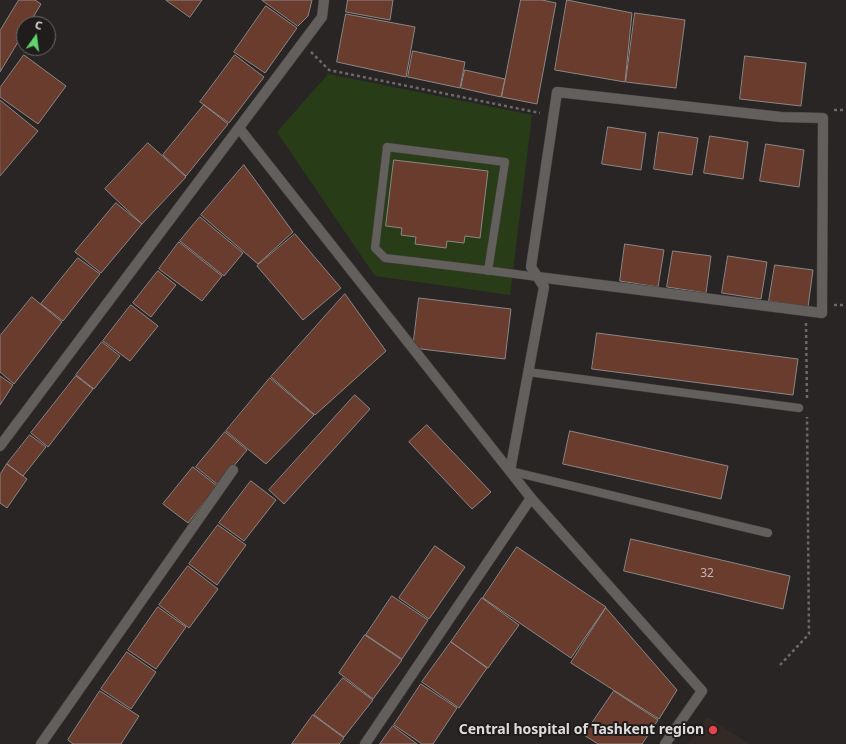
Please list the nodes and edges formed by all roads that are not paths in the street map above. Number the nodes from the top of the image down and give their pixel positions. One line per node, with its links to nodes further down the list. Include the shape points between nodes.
1 (324, 0): 2 (street, via 322,16)
2 (239, 128): 7 (street); 9 (street)
3 (488, 271): 3 (lane, via 385,258 375,248 387,147 504,162); 4 (lane)
4 (538, 277): 4 (street, via 531,266 557,92 781,117 823,118 822,313); 5 (street, via 544,287)
5 (528, 372): 6 (lane); 9 (street)
6 (799, 408)
7 (0, 446)
8 (233, 470): 12 (street)
9 (510, 471): 10 (street); 11 (lane)
10 (532, 498): 13 (street); 14 (street, via 702,691)
11 (768, 532)
12 (41, 744)
13 (365, 744)
14 (665, 744)

